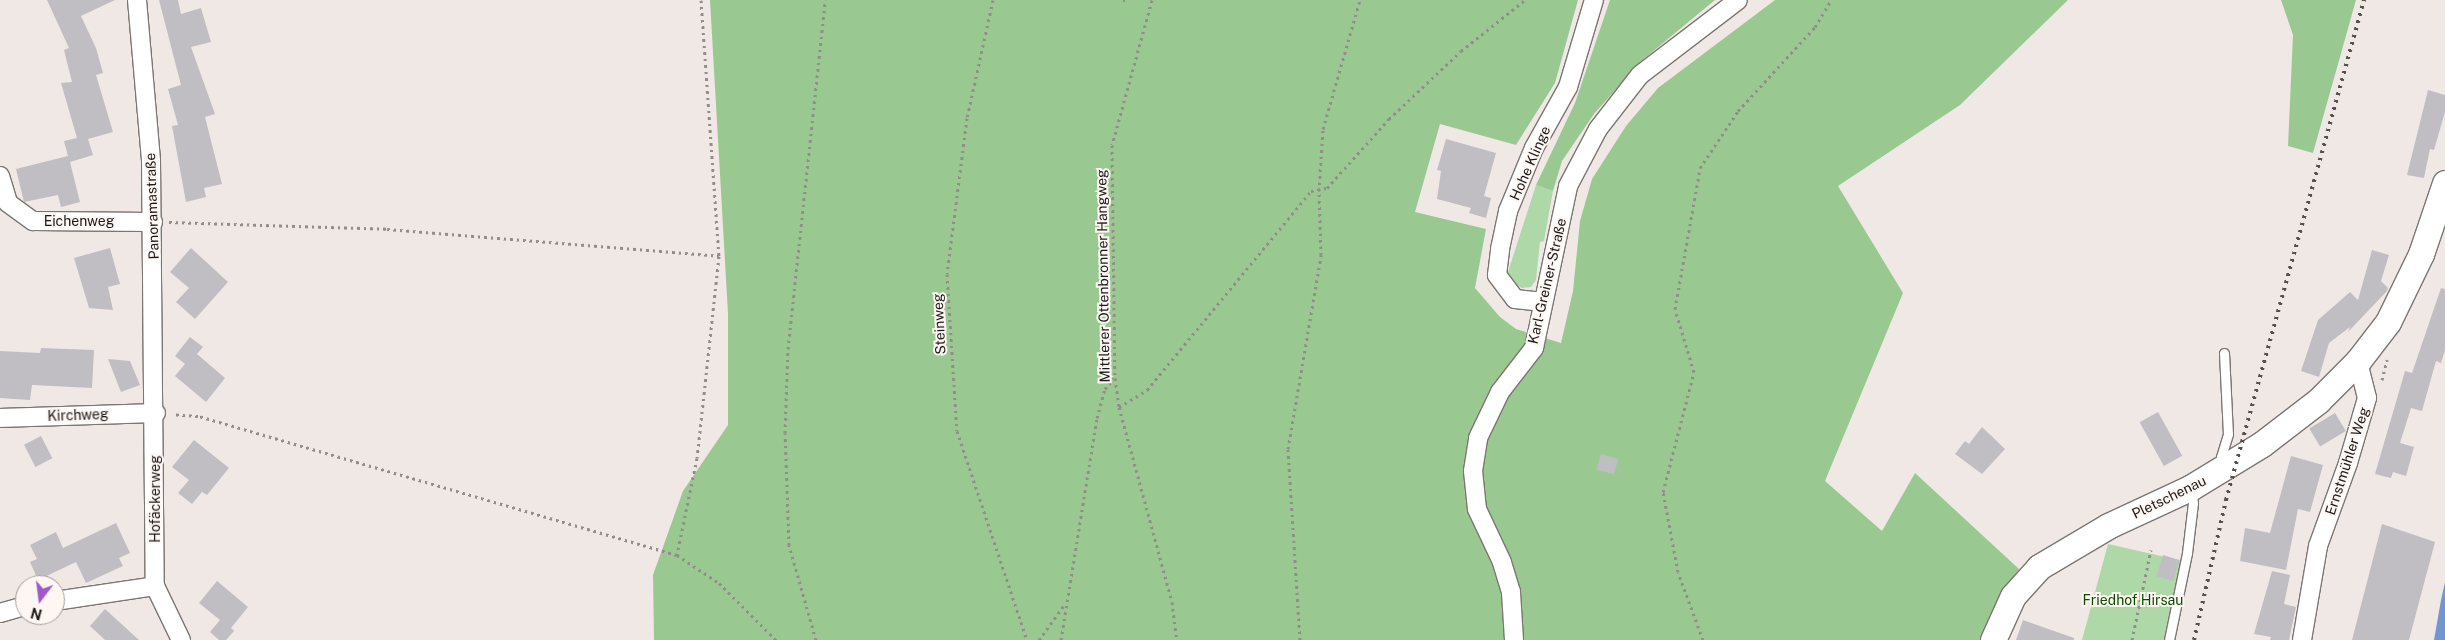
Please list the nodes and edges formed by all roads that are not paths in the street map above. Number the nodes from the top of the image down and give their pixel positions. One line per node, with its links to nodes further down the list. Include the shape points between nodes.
1 (137, 0): 7 (street, Panoramastraße)
2 (1594, 0): 8 (street, Hohe Klinge, via 1568,87 1534,148 1508,211 1500,249 1497,275 1515,298)
3 (1738, 0): 8 (street, Karl-Greiner-Straße, via 1640,75 1598,129 1568,186)
4 (0, 176): 6 (street, Eichenweg)
5 (2445, 183): 10 (main road, via 2421,254 2392,314)
6 (4, 206): 7 (street, Eichenweg, via 34,221)
7 (153, 222): 11 (street, Panoramastraße)
8 (1543, 302): 20 (street, Karl-Greiner-Straße, via 1534,348 1500,392 1478,438 1473,471 1477,509 1502,562 1511,592)
9 (2224, 353): 13 (lane, via 2228,434 2222,457)
10 (2358, 361): 13 (main road, Pletschenau, via 2318,401); 23 (street, Ernstmühler Weg, via 2366,398 2348,463 2318,546)
11 (156, 413): 12 (street, Kirchweg); 15 (street, Hofäckerweg)
12 (0, 418)
13 (2227, 467): 14 (main road, Pletschenau)
14 (2190, 488): 21 (main road, Pletschenau, via 2108,526 2039,567 2014,596); 22 (lane, via 2194,503)
15 (155, 586): 16 (street); 19 (street, Hofäckerweg)
16 (65, 600)
17 (15, 609): 18 (street)
18 (0, 613)
19 (181, 640)
20 (1514, 640)
21 (1993, 640)
22 (2169, 640)
23 (2302, 640)

